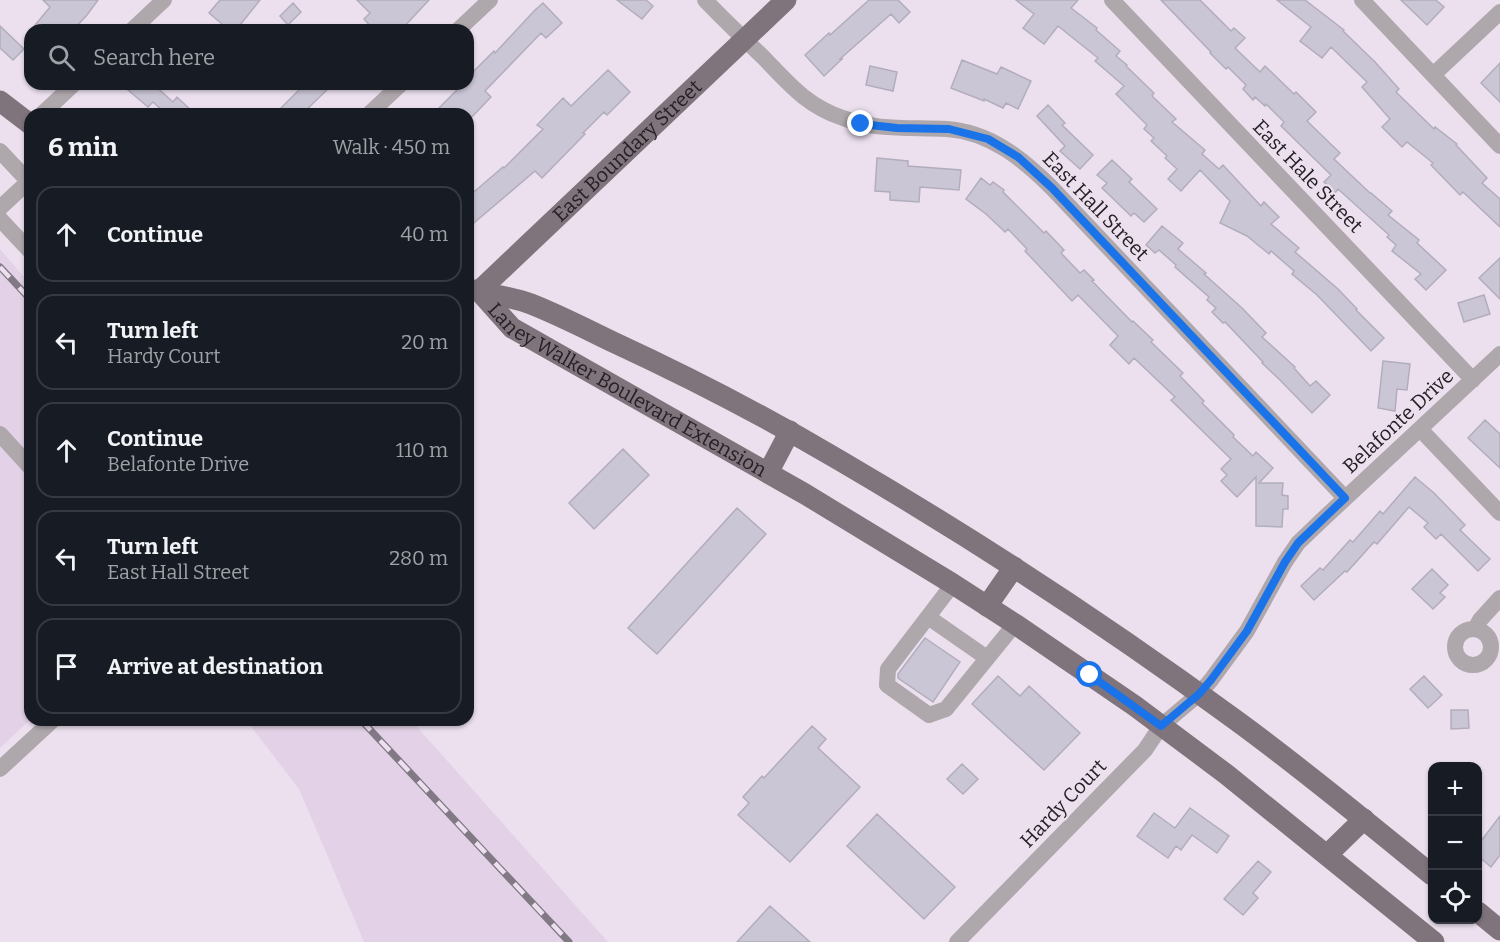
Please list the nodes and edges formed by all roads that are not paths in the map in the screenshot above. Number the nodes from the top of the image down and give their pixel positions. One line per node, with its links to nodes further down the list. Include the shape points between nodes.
1 (164, 0): 8 (street)
2 (490, 0): 9 (street)
3 (705, 0): 10 (street, East Hall Street)
4 (786, 0): 10 (main road, East Boundary Street)
5 (1112, 0): 29 (street, East Hale Street)
6 (1362, 0): 11 (street)
7 (1500, 12): 11 (street)
8 (138, 24)
9 (464, 24)
10 (745, 40): 25 (main road, East Boundary Street); 35 (street, East Hall Street, via 800,95 825,111 861,124 968,133 988,139 1018,157 1052,188)
11 (1433, 75): 18 (street)
12 (68, 90): 15 (street)
13 (395, 90): 16 (street)
14 (1, 103): 17 (main road)
15 (48, 108)
16 (375, 108)
17 (24, 120)
18 (1500, 146)
19 (0, 151): 20 (street)
20 (24, 177)
21 (24, 186): 22 (street)
22 (0, 208)
23 (0, 219): 24 (street)
24 (24, 245)
25 (474, 291)
26 (474, 293): 31 (main road, Laney Walker Boulevard Extension, via 529,303)
27 (474, 295): 34 (main road, Laney Walker Boulevard Extension, via 512,328)
28 (1500, 354): 29 (street, Belafonte Drive)
29 (1473, 380): 30 (street, Belafonte Drive)
30 (1420, 429): 35 (street, Belafonte Drive); 36 (street)
31 (790, 431): 34 (main road); 37 (main road, Laney Walker Boulevard Extension)
32 (0, 434): 33 (street)
33 (24, 460)
34 (768, 473): 38 (main road, Laney Walker Boulevard Extension)
35 (1345, 498): 45 (street, Belafonte Drive, via 1298,543 1247,631)
36 (1500, 513)
37 (1014, 567): 40 (main road); 45 (main road, Laney Walker Boulevard Extension)
38 (953, 584): 40 (main road, Laney Walker Boulevard Extension); 41 (street)
39 (1500, 598): 43 (street)
40 (987, 606): 42 (main road, Laney Walker Boulevard Extension)
41 (928, 617): 44 (street); 44 (street, via 888,669 887,685 929,715 946,709)
42 (1015, 624): 44 (street); 47 (main road, Laney Walker Boulevard Extension)
43 (1475, 629)
44 (987, 658)
45 (1199, 694): 47 (street, Hardy Court); 49 (main road, Laney Walker Boulevard Extension)
46 (47, 726): 48 (street)
47 (1161, 726): 50 (main road, Laney Walker Boulevard Extension); 52 (street, Hardy Court, via 1144,750)
48 (0, 769)
49 (1364, 819): 50 (main road); 51 (main road, Laney Walker Boulevard Extension)
50 (1327, 855): 53 (main road, Laney Walker Boulevard Extension)
51 (1428, 872)
52 (957, 942)
53 (1434, 942)

